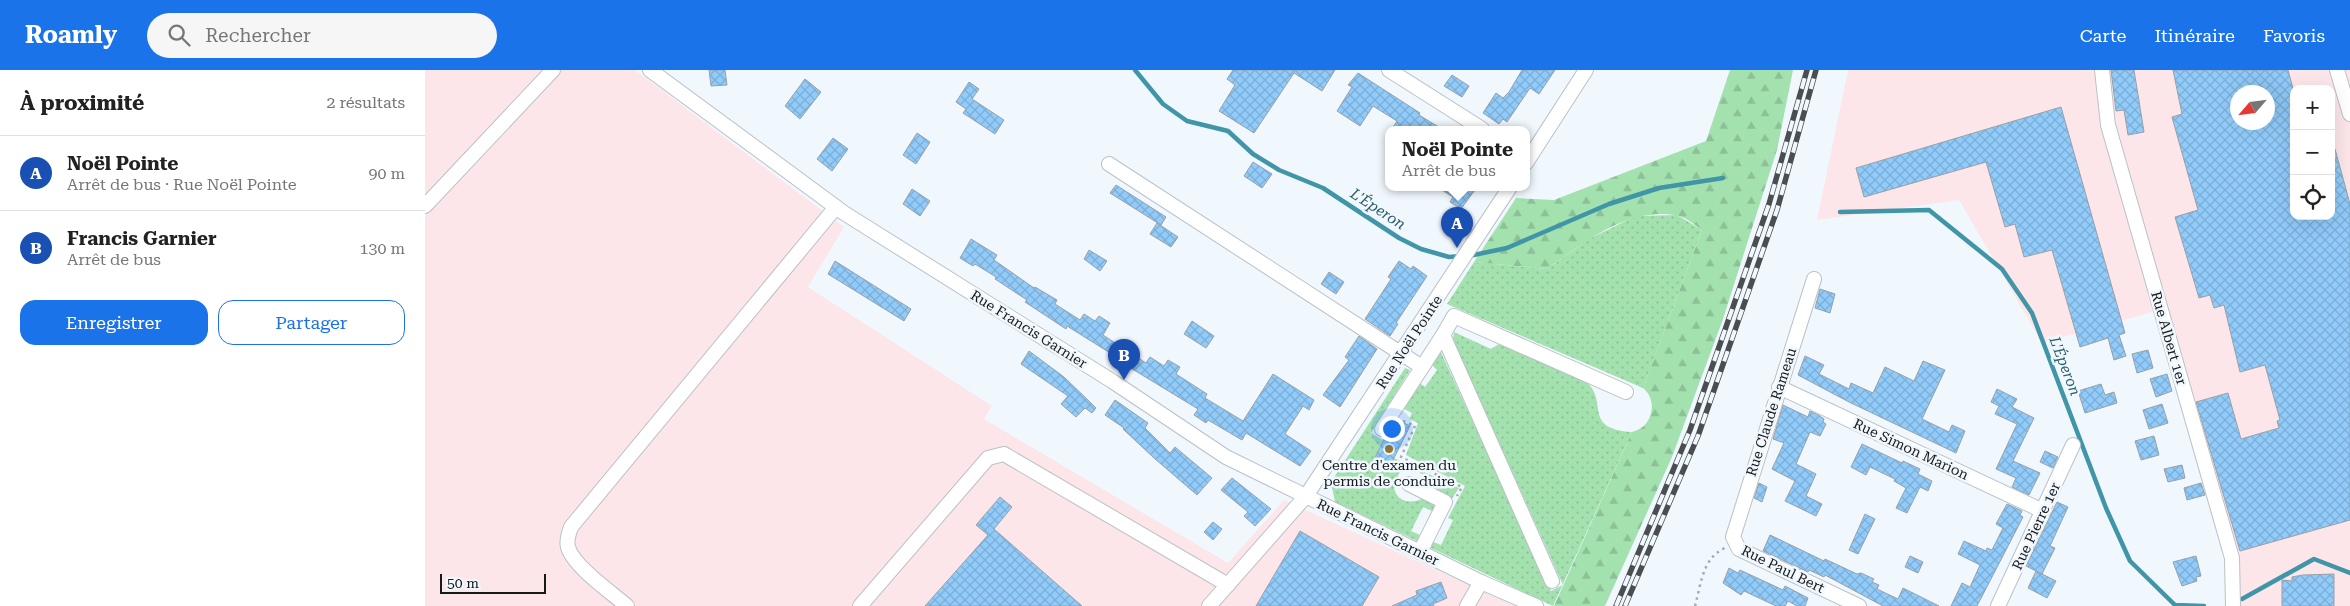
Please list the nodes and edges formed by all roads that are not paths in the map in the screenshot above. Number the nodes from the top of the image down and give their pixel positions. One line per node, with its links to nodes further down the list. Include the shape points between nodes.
1 (553, 70): 12 (street)
2 (650, 70): 13 (street, Rue Francis Garnier)
3 (1389, 70): 8 (street)
4 (1586, 70): 9 (street)
5 (2102, 70): 37 (street, Rue Albert 1er, via 2108,126 2232,558)
6 (2337, 70): 7 (street)
7 (2350, 114)
8 (1476, 126)
9 (1530, 155)
10 (1109, 164): 16 (street)
11 (1507, 191): 16 (street, Rue Noël Pointe)
12 (425, 206)
13 (836, 207): 23 (street, Rue Francis Garnier, via 1226,457); 30 (street, via 571,527 568,547 576,561)
14 (1814, 279): 18 (street, Rue Claude Rameau)
15 (1443, 335): 17 (street); 19 (street, via 1454,316); 27 (street)
16 (1402, 353): 17 (street); 23 (street, Rue Noël Pointe)
17 (1422, 367): 20 (street)
18 (1779, 387): 24 (street, Rue Simon Marion); 25 (street, Rue Claude Rameau, via 1733,534)
19 (1626, 392)
20 (1382, 430)
21 (2073, 445): 24 (street, Rue Pierre 1er)
22 (1409, 484): 26 (street, via 1445,502)
23 (1306, 496): 26 (street, Rue Francis Garnier); 29 (street, Rue Noël Pointe)
24 (2043, 511): 36 (street, Rue Pierre 1er)
25 (1735, 544): 35 (street, Rue Paul Bert)
26 (1420, 552): 28 (street, Rue Francis Garnier)
27 (1552, 581)
28 (1481, 582): 33 (street); 34 (street, Rue Francis Garnier)
29 (1228, 584): 31 (street, via 1004,454 988,458); 32 (street, Rue Noël Pointe)
30 (627, 606)
31 (860, 606)
32 (1209, 606)
33 (1467, 606)
34 (1536, 606)
35 (1859, 606)
36 (1998, 606)
37 (2233, 606)

